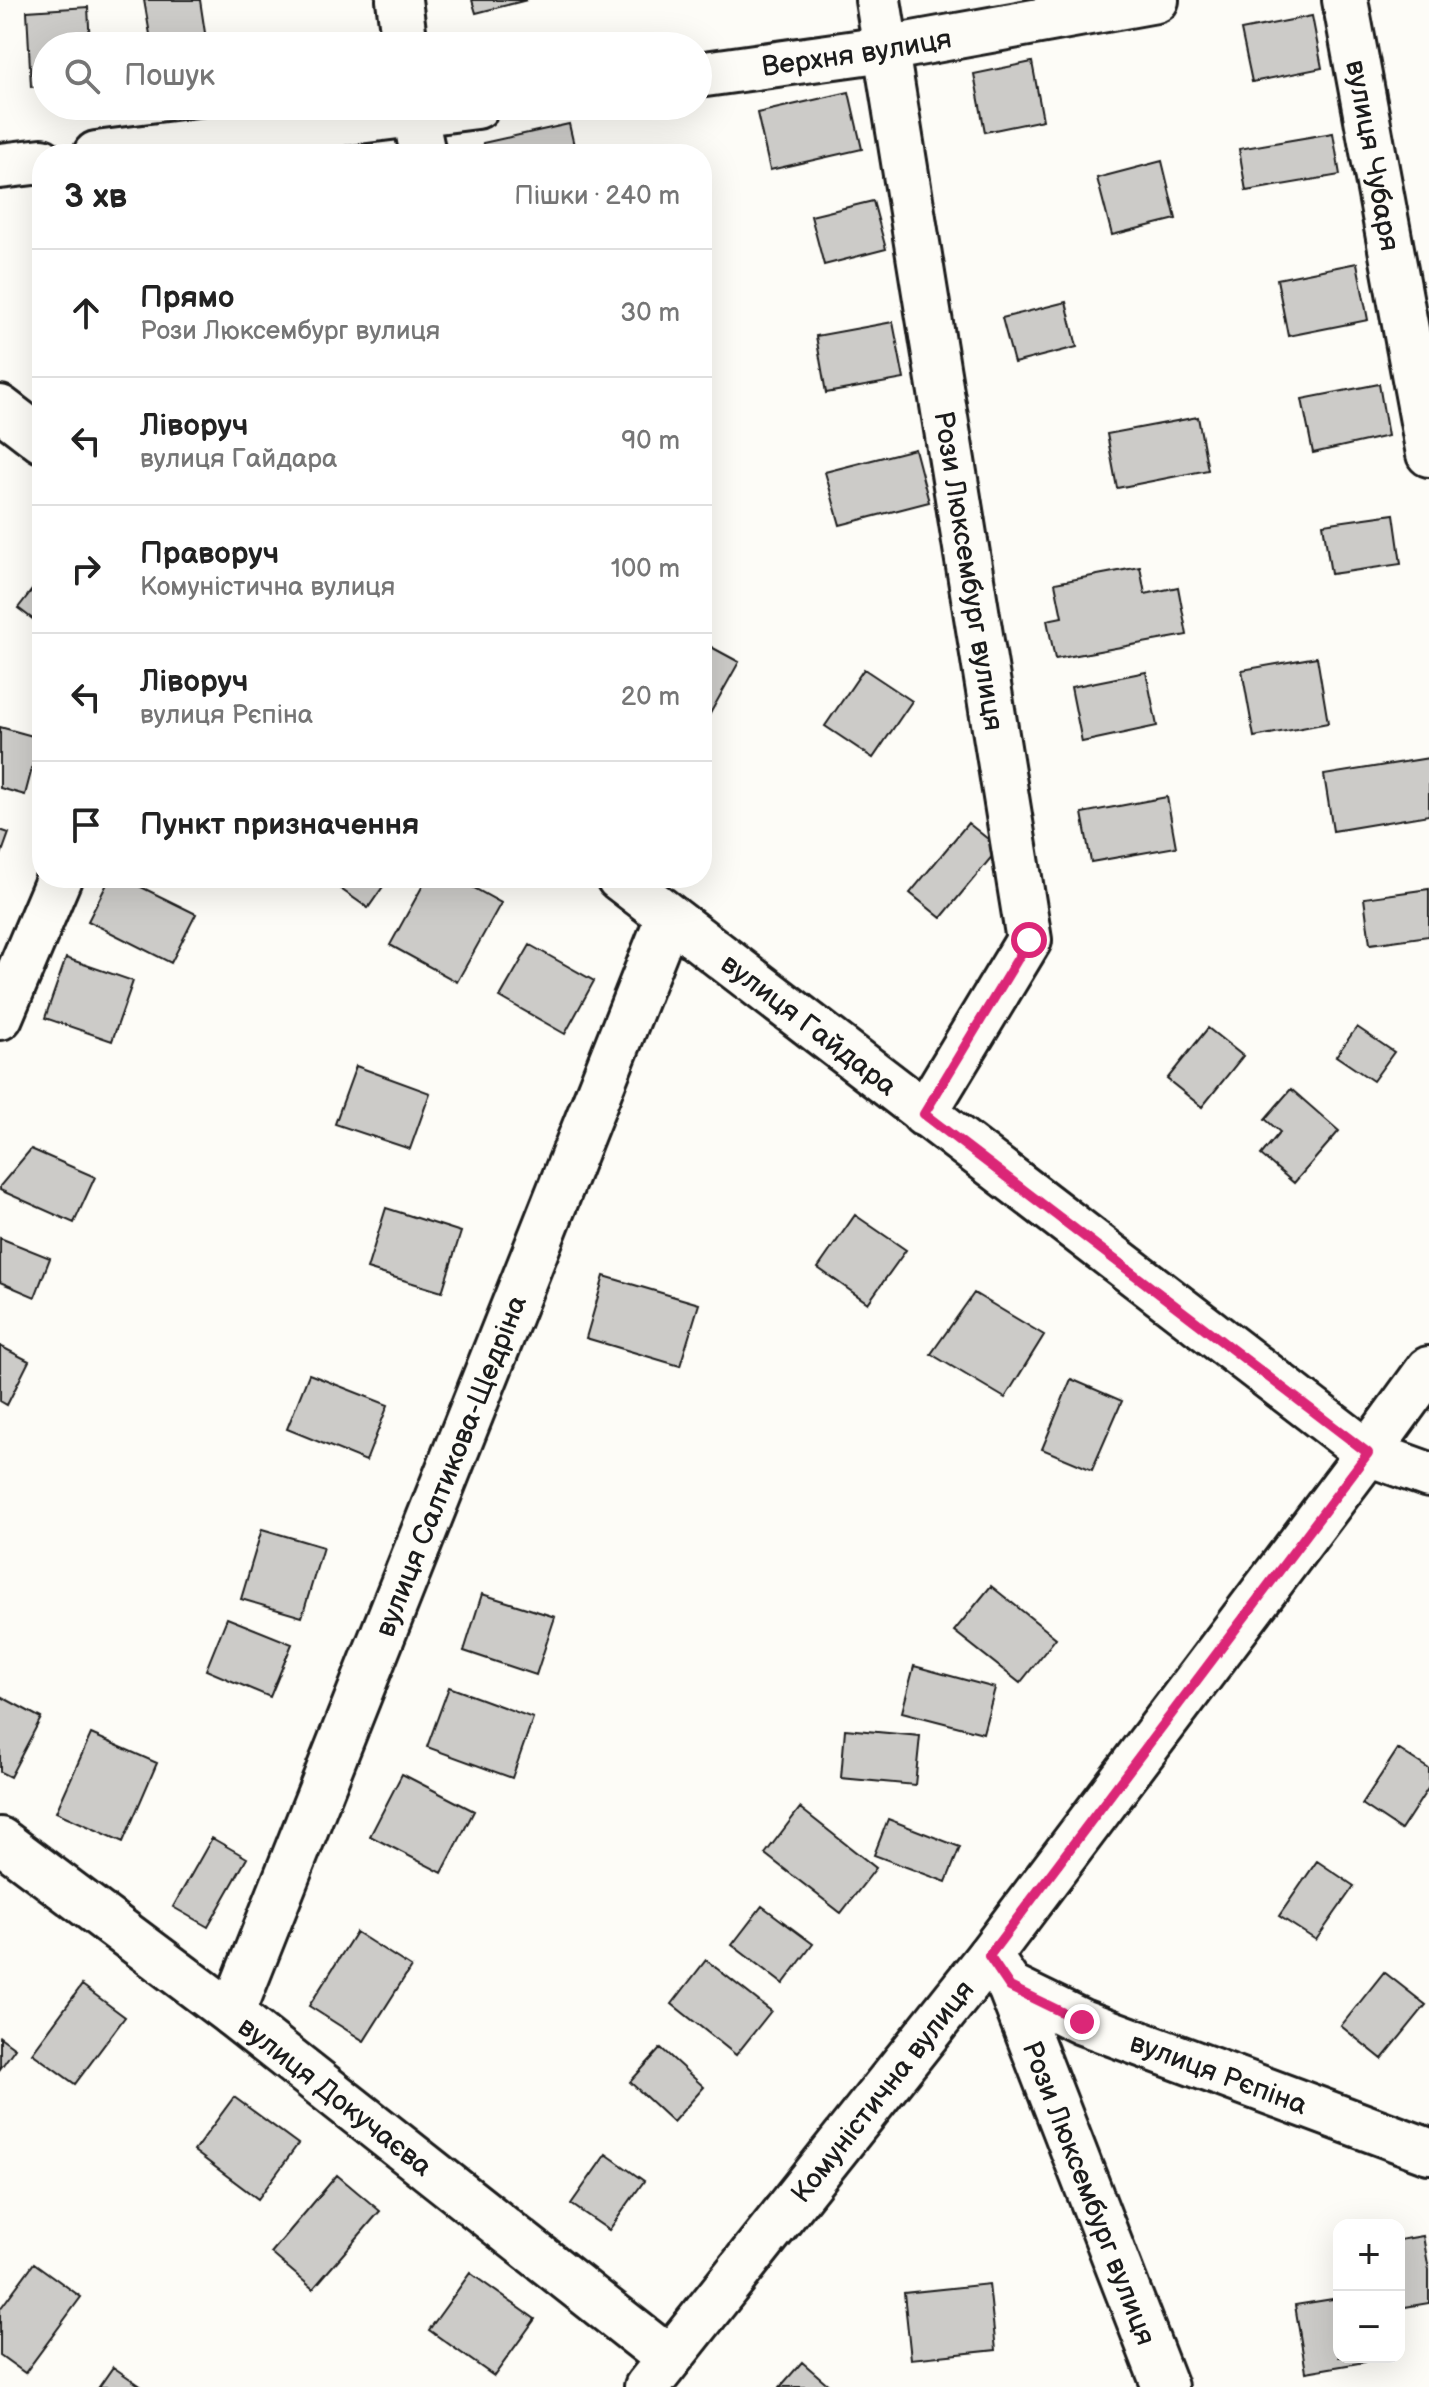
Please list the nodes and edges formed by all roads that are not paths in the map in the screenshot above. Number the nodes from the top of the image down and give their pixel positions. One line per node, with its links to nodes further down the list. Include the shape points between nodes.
1 (399, 0): 5 (street)
2 (878, 0): 6 (street, Рози Люксембург вулиця)
3 (1156, 0): 6 (street, Верхня вулиця)
4 (1345, 0): 14 (street, вулиця Чубаря)
5 (403, 32)
6 (885, 49): 7 (street, Верхня вулиця); 19 (street, Рози Люксембург вулиця, via 1029,940)
7 (712, 73)
8 (417, 125): 9 (street)
9 (207, 144)
10 (32, 162): 11 (street)
11 (0, 166)
12 (0, 408): 13 (street)
13 (32, 432)
14 (1429, 454)
15 (55, 888): 18 (street)
16 (631, 888): 17 (street, вулиця Гайдара)
17 (668, 918): 19 (street, вулиця Гайдара); 25 (street, вулиця Салтикова-Щедріна)
18 (0, 1017)
19 (924, 1114): 21 (street, вулиця Гайдара)
20 (1429, 1369): 21 (street, Комуністична вулиця)
21 (1368, 1453): 22 (street, вулиця Гайдара); 24 (street, Комуністична вулиця)
22 (1429, 1475)
23 (0, 1840): 25 (street, вулиця Докучаєва)
24 (999, 1971): 26 (street, вулиця Рєпіна, via 1082,2022); 27 (street, Комуністична вулиця); 28 (street, Рози Люксембург вулиця)
25 (232, 2014): 27 (street, вулиця Докучаєва)
26 (1429, 2151)
27 (657, 2372)
28 (1165, 2387)

